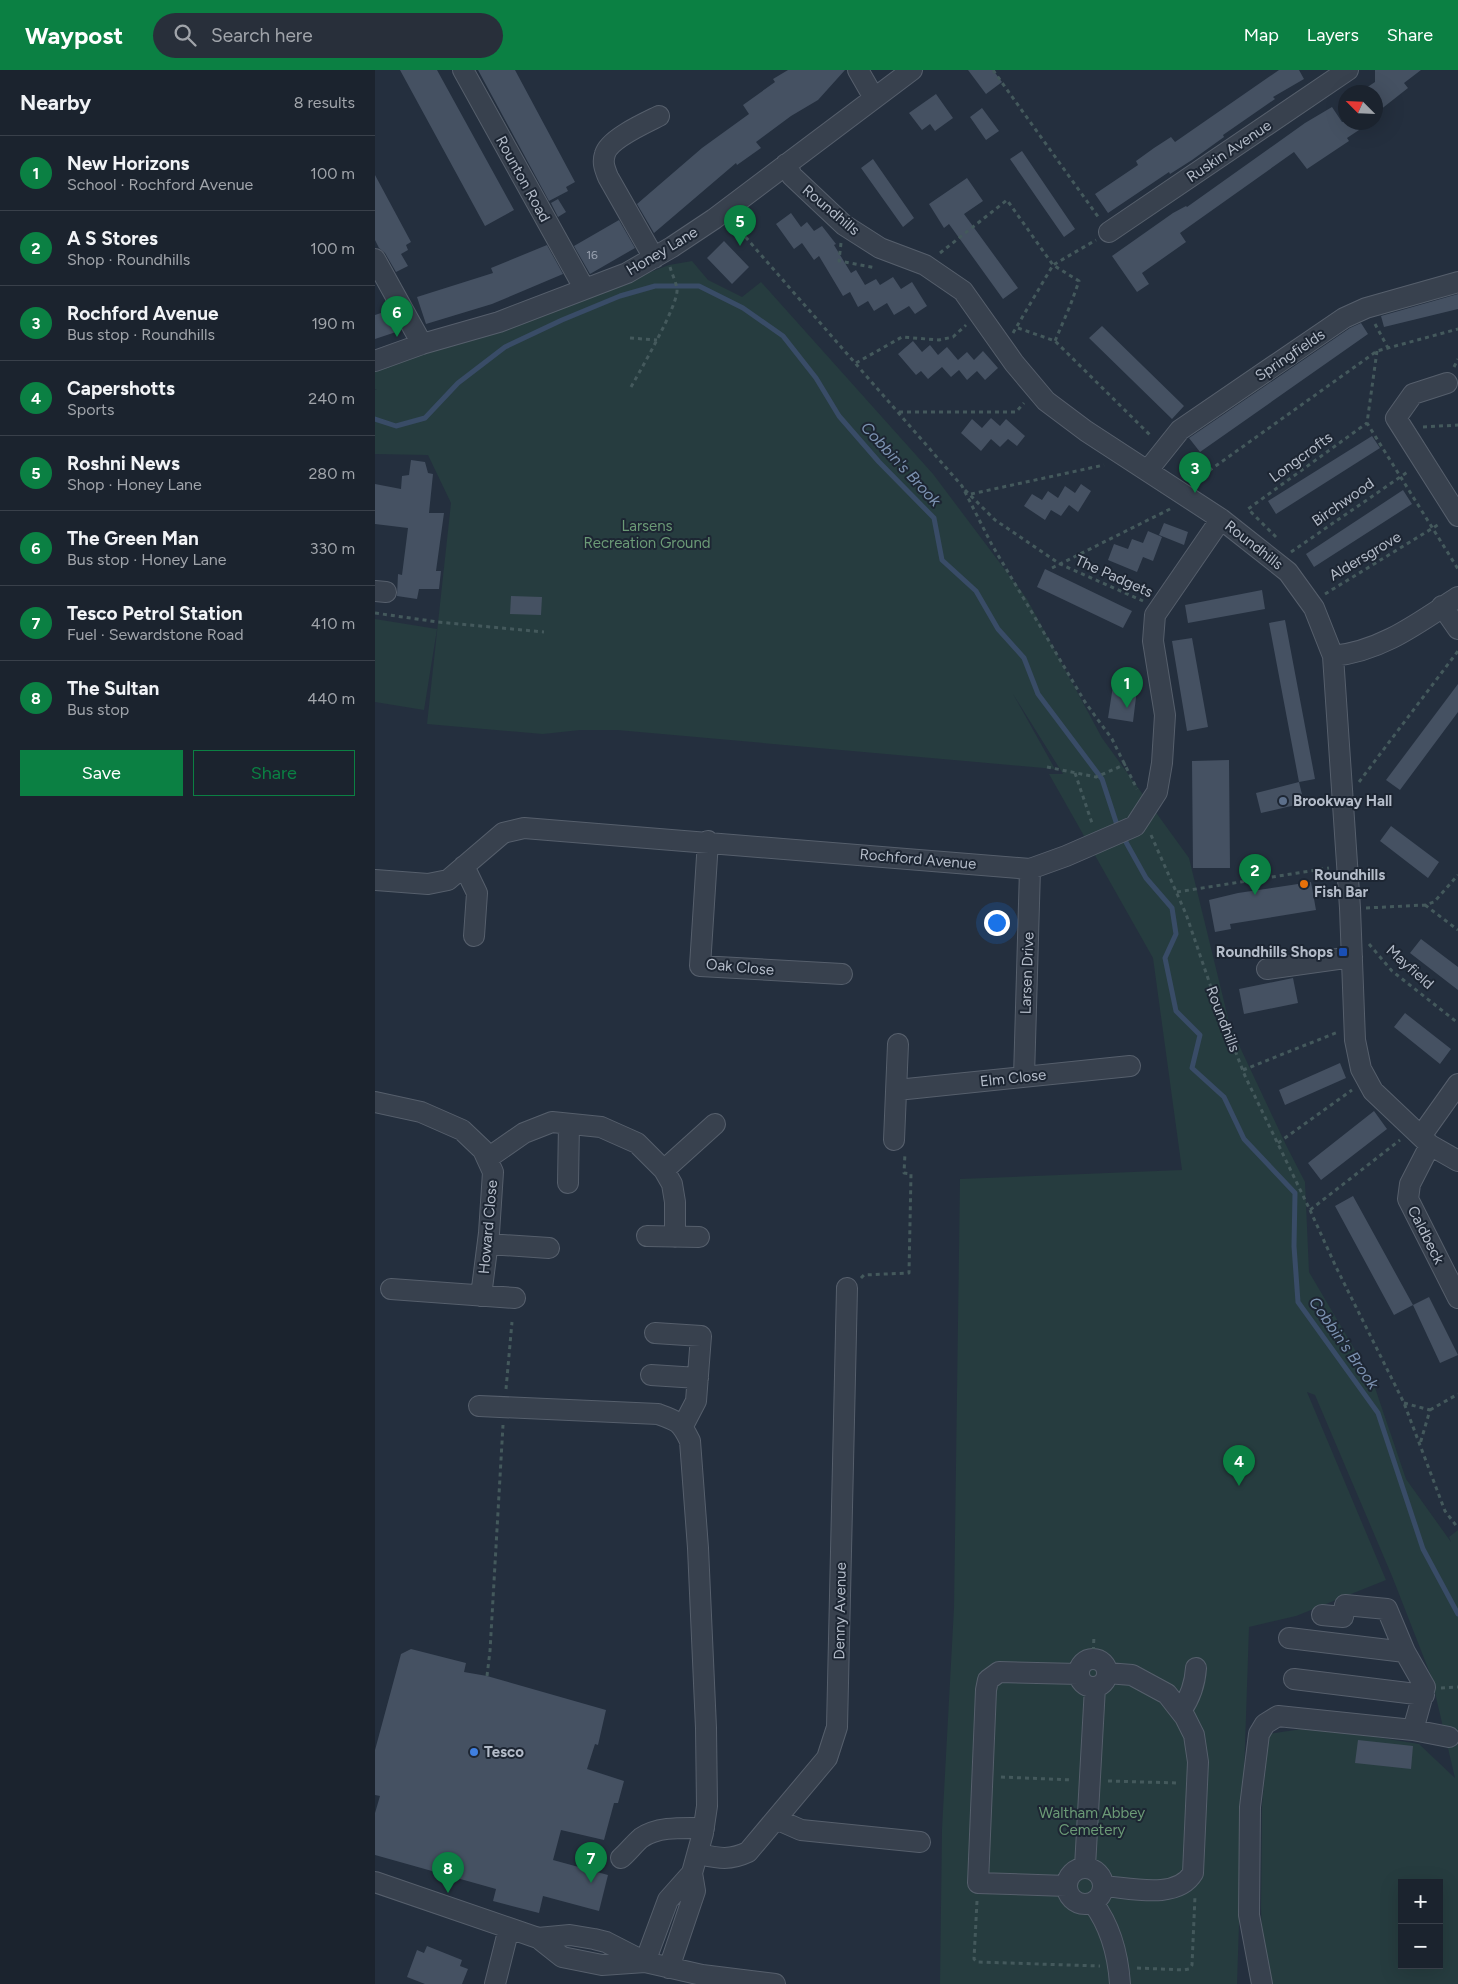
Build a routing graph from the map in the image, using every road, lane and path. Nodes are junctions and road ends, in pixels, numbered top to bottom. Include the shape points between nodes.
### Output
1 (463, 70) edge
2 (858, 70) edge
3 (912, 70) edge
4 (993, 70) edge
5 (1348, 70) edge
6 (874, 98) junction
7 (659, 116) dead end
8 (786, 164) junction
9 (723, 212) junction
10 (1109, 232) junction
11 (654, 258) junction
12 (375, 259) edge
13 (925, 264) junction
14 (1053, 265) junction
15 (673, 279) dead end
16 (1458, 282) edge
17 (584, 288) junction
18 (979, 314) junction
19 (1377, 327) dead end
20 (1018, 328) junction
21 (1458, 329) edge
22 (630, 338) dead end
23 (657, 340) junction
24 (1055, 341) junction
25 (422, 344) junction
26 (1001, 346) junction
27 (1388, 348) junction
28 (1377, 351) junction
29 (375, 361) edge
30 (856, 363) dead end
31 (1447, 383) dead end
32 (631, 387) dead end
33 (1037, 390) junction
34 (899, 412) junction
35 (1367, 423) junction
36 (1458, 425) edge
37 (1402, 428) junction
38 (1165, 450) junction
39 (1131, 459) junction
40 (1424, 461) junction
41 (1148, 470) junction
42 (1400, 477) junction
43 (962, 486) junction
44 (970, 494) junction
45 (1186, 495) junction
46 (1248, 509) dead end
47 (1452, 518) edge
48 (1221, 519) junction
49 (1432, 529) junction
50 (1275, 562) junction
51 (1060, 564) junction
52 (1052, 568) dead end
53 (1458, 569) edge
54 (1450, 602) edge
55 (1310, 603) junction
56 (1159, 608) junction
57 (375, 613) edge
58 (1458, 629) edge
59 (544, 632) dead end
60 (1458, 651) edge
61 (1333, 656) junction
62 (1125, 764) junction
63 (1047, 766) dead end
64 (1075, 772) junction
65 (1343, 789) junction
66 (1142, 817) junction
67 (1101, 841) junction
68 (708, 842) junction
69 (464, 866) junction
70 (1348, 866) junction
71 (1030, 869) junction
72 (1458, 875) edge
73 (375, 880) edge
74 (1177, 892) junction
75 (1425, 905) junction
76 (1351, 916) junction
77 (1458, 930) edge
78 (474, 936) dead end
79 (1352, 957) junction
80 (1267, 969) dead end
81 (842, 974) dead end
82 (1458, 1023) edge
83 (1355, 1025) junction
84 (898, 1044) dead end
85 (1130, 1066) dead end
86 (1243, 1070) junction
87 (1024, 1077) junction
88 (1367, 1079) junction
89 (1458, 1084) edge
90 (897, 1090) junction
91 (375, 1102) edge
92 (569, 1124) junction
93 (715, 1124) dead end
94 (1422, 1137) junction
95 (895, 1140) joint
96 (1278, 1143) junction
97 (488, 1158) junction
98 (1458, 1161) edge
99 (664, 1170) junction
100 (568, 1183) dead end
101 (1310, 1210) junction
102 (647, 1236) dead end
103 (675, 1237) junction
104 (699, 1237) dead end
105 (488, 1244) junction
106 (549, 1248) dead end
107 (847, 1288) joint
108 (391, 1289) dead end
109 (481, 1296) junction
110 (515, 1298) dead end
111 (1458, 1298) edge
112 (512, 1322) dead end
113 (655, 1334) dead end
114 (651, 1374) dead end
115 (698, 1378) junction
116 (1458, 1394) edge
117 (1404, 1403) junction
118 (479, 1406) dead end
119 (505, 1407) junction
120 (1430, 1410) junction
121 (683, 1426) junction
122 (1420, 1445) junction
123 (1458, 1528) edge
124 (1322, 1615) dead end
125 (1094, 1636) dead end
126 (1289, 1638) dead end
127 (1405, 1652) junction
128 (1196, 1668) dead end
129 (1098, 1673) junction
130 (487, 1676) dead end
131 (1294, 1679) dead end
132 (1424, 1695) junction
133 (1181, 1711) junction
134 (1413, 1730) junction
135 (1449, 1737) dead end
136 (776, 1819) junction
137 (704, 1828) junction
138 (920, 1842) dead end
139 (698, 1854) junction
140 (621, 1858) dead end
141 (1085, 1867) junction
142 (692, 1873) junction
143 (1190, 1878) junction
144 (375, 1882) edge
145 (978, 1882) junction
146 (1067, 1886) junction
147 (1104, 1886) junction
148 (1093, 1903) junction
149 (509, 1928) junction
150 (645, 1962) junction
151 (669, 1968) junction
152 (1120, 1975) edge
153 (726, 1981) edge
154 (495, 1984) edge
155 (775, 1984) edge
156 (1262, 1984) edge

1 - 17 street, Rounton Road
2 - 6 street
3 - 6 street, Honey Lane
4 - 10 path
5 - 10 street, Ruskin Avenue
6 - 8 street, Honey Lane
7 - 11 street via 617,140 605,152 603,164 607,178
8 - 9 street, Honey Lane
8 - 13 street, Roundhills via 792,176 844,225 880,248
9 - 11 street, Honey Lane
9 - 34 path
10 - 14 path
11 - 17 street, Honey Lane via 627,273
12 - 25 street
13 - 14 path via 1007,200
13 - 18 street, Roundhills via 963,291
14 - 20 path
14 - 24 path via 1079,281
15 - 23 path via 676,298
16 - 38 street, Springfields via 1366,308 1344,318 1180,430
17 - 25 street, Honey Lane via 499,322
18 - 26 street, Roundhills
18 - 30 path via 953,337 939,340 902,336
19 - 27 path
20 - 24 path
20 - 26 path
21 - 27 path
22 - 23 path
23 - 32 path
24 - 38 path
25 - 29 street, Honey Lane
26 - 33 street, Roundhills
27 - 28 path
28 - 35 path
28 - 45 path
31 - 37 street via 1413,394 1396,418
33 - 34 path via 1016,412
33 - 39 street, Roundhills via 1046,402
34 - 43 path
35 - 42 path
35 - 46 path, Longcrofts
36 - 37 path
37 - 40 street
38 - 41 street, Springfields
39 - 41 street, Roundhills
39 - 44 path
40 - 42 path, Birchwood
40 - 47 street
41 - 45 street, Roundhills
42 - 49 path
42 - 50 path, Birchwood
43 - 44 path, The Padgets
43 - 62 path, Roundhills via 1002,561
44 - 51 path, The Padgets via 995,520
45 - 48 street, Roundhills
45 - 51 path
47 - 49 path, Aldersgrove
48 - 50 street, Roundhills
48 - 56 street
49 - 53 path
49 - 55 path, Aldersgrove
50 - 55 street, Roundhills via 1288,572
51 - 52 path
51 - 56 path, The Padgets
54 - 58 street
54 - 61 street via 1401,635 1354,654
55 - 61 street, Roundhills
56 - 66 street via 1155,616 1153,641 1165,715 1162,763 1157,792
57 - 59 path
60 - 65 path via 1363,778 1358,784
61 - 65 street, Roundhills
62 - 64 path via 1096,777
62 - 66 path, Roundhills
63 - 64 path
64 - 67 path
65 - 70 street, Roundhills
66 - 67 street, Rochford Avenue
66 - 74 path, Roundhills
67 - 71 street, Rochford Avenue
68 - 69 street, Rochford Avenue via 524,828 503,833
68 - 71 street, Rochford Avenue
68 - 81 street, Oak Close via 700,966
69 - 73 street, Rochford Avenue via 448,880 427,884
69 - 78 street via 477,893
70 - 74 path
70 - 76 street, Roundhills
71 - 87 street, Larsen Drive
72 - 75 path via 1434,902
74 - 86 path, Roundhills
75 - 76 path
75 - 77 path
76 - 79 street, Roundhills
76 - 82 path, Mayfield via 1392,971
79 - 80 street
79 - 83 street, Roundhills
83 - 86 path
83 - 88 street, Roundhills via 1361,1069
84 - 90 street
85 - 87 street, Elm Close
86 - 96 path, Roundhills
87 - 90 street, Elm Close
88 - 94 street, Roundhills via 1373,1091
88 - 96 path
89 - 94 street, Caldbeck
90 - 95 street
91 - 97 street, Howard Close via 421,1112 462,1130
92 - 97 street, Howard Close via 552,1122 524,1133
92 - 99 street, Howard Close via 601,1127 637,1143
92 - 100 street
93 - 99 street
94 - 98 street, Roundhills
94 - 101 path
94 - 111 street, Caldbeck via 1408,1199
95 - 107 path via 906,1142 904,1173 911,1174 909,1273 864,1276
96 - 101 path, Roundhills
97 - 105 street, Howard Close via 493,1172
99 - 103 street, Howard Close via 672,1184 675,1202
101 - 117 path, Roundhills
102 - 103 street
103 - 104 street
105 - 106 street
105 - 109 street, Howard Close
107 - 136 street, Denny Avenue via 837,1727 827,1758
108 - 109 street, Howard Close
109 - 110 street, Howard Close
112 - 119 path
113 - 115 street via 701,1336
114 - 115 street
115 - 121 street via 696,1401
116 - 120 path
117 - 120 path
117 - 122 path, Roundhills
118 - 119 street
119 - 121 street via 658,1414
119 - 130 path
120 - 122 path
121 - 137 street via 690,1441 698,1548 706,1737 707,1806
122 - 123 path, Roundhills via 1445,1511
124 - 127 street via 1343,1617 1345,1605 1387,1609
125 - 129 path
126 - 127 street
127 - 132 street via 1425,1687
128 - 133 street via 1196,1679
129 - 133 street via 1132,1675 1143,1680 1167,1694
129 - 141 street
129 - 145 street via 1086,1685 1079,1674 1006,1670 993,1674 988,1680
131 - 132 street
132 - 134 street
133 - 143 street via 1194,1735 1198,1762 1193,1873
134 - 135 street
134 - 156 street via 1278,1716 1265,1724 1259,1734 1250,1807 1249,1914
136 - 138 street via 801,1830
136 - 139 street, Denny Avenue via 748,1852 736,1858
137 - 139 street
137 - 140 street via 653,1832 641,1838
139 - 142 street
141 - 146 street via 1074,1871
141 - 147 street via 1101,1875
142 - 150 street via 668,1900
142 - 151 street via 695,1891
143 - 147 street via 1183,1885 1165,1890
143 - 152 path via 1195,1884 1192,1964 1189,1969
144 - 149 street
145 - 146 street
145 - 152 path via 974,1959 977,1962
146 - 148 street via 1077,1903
147 - 148 street via 1100,1897
148 - 152 street via 1108,1925
149 - 150 street via 538,1938 570,1935 606,1942
149 - 154 street
150 - 151 street
151 - 153 street
153 - 155 street

